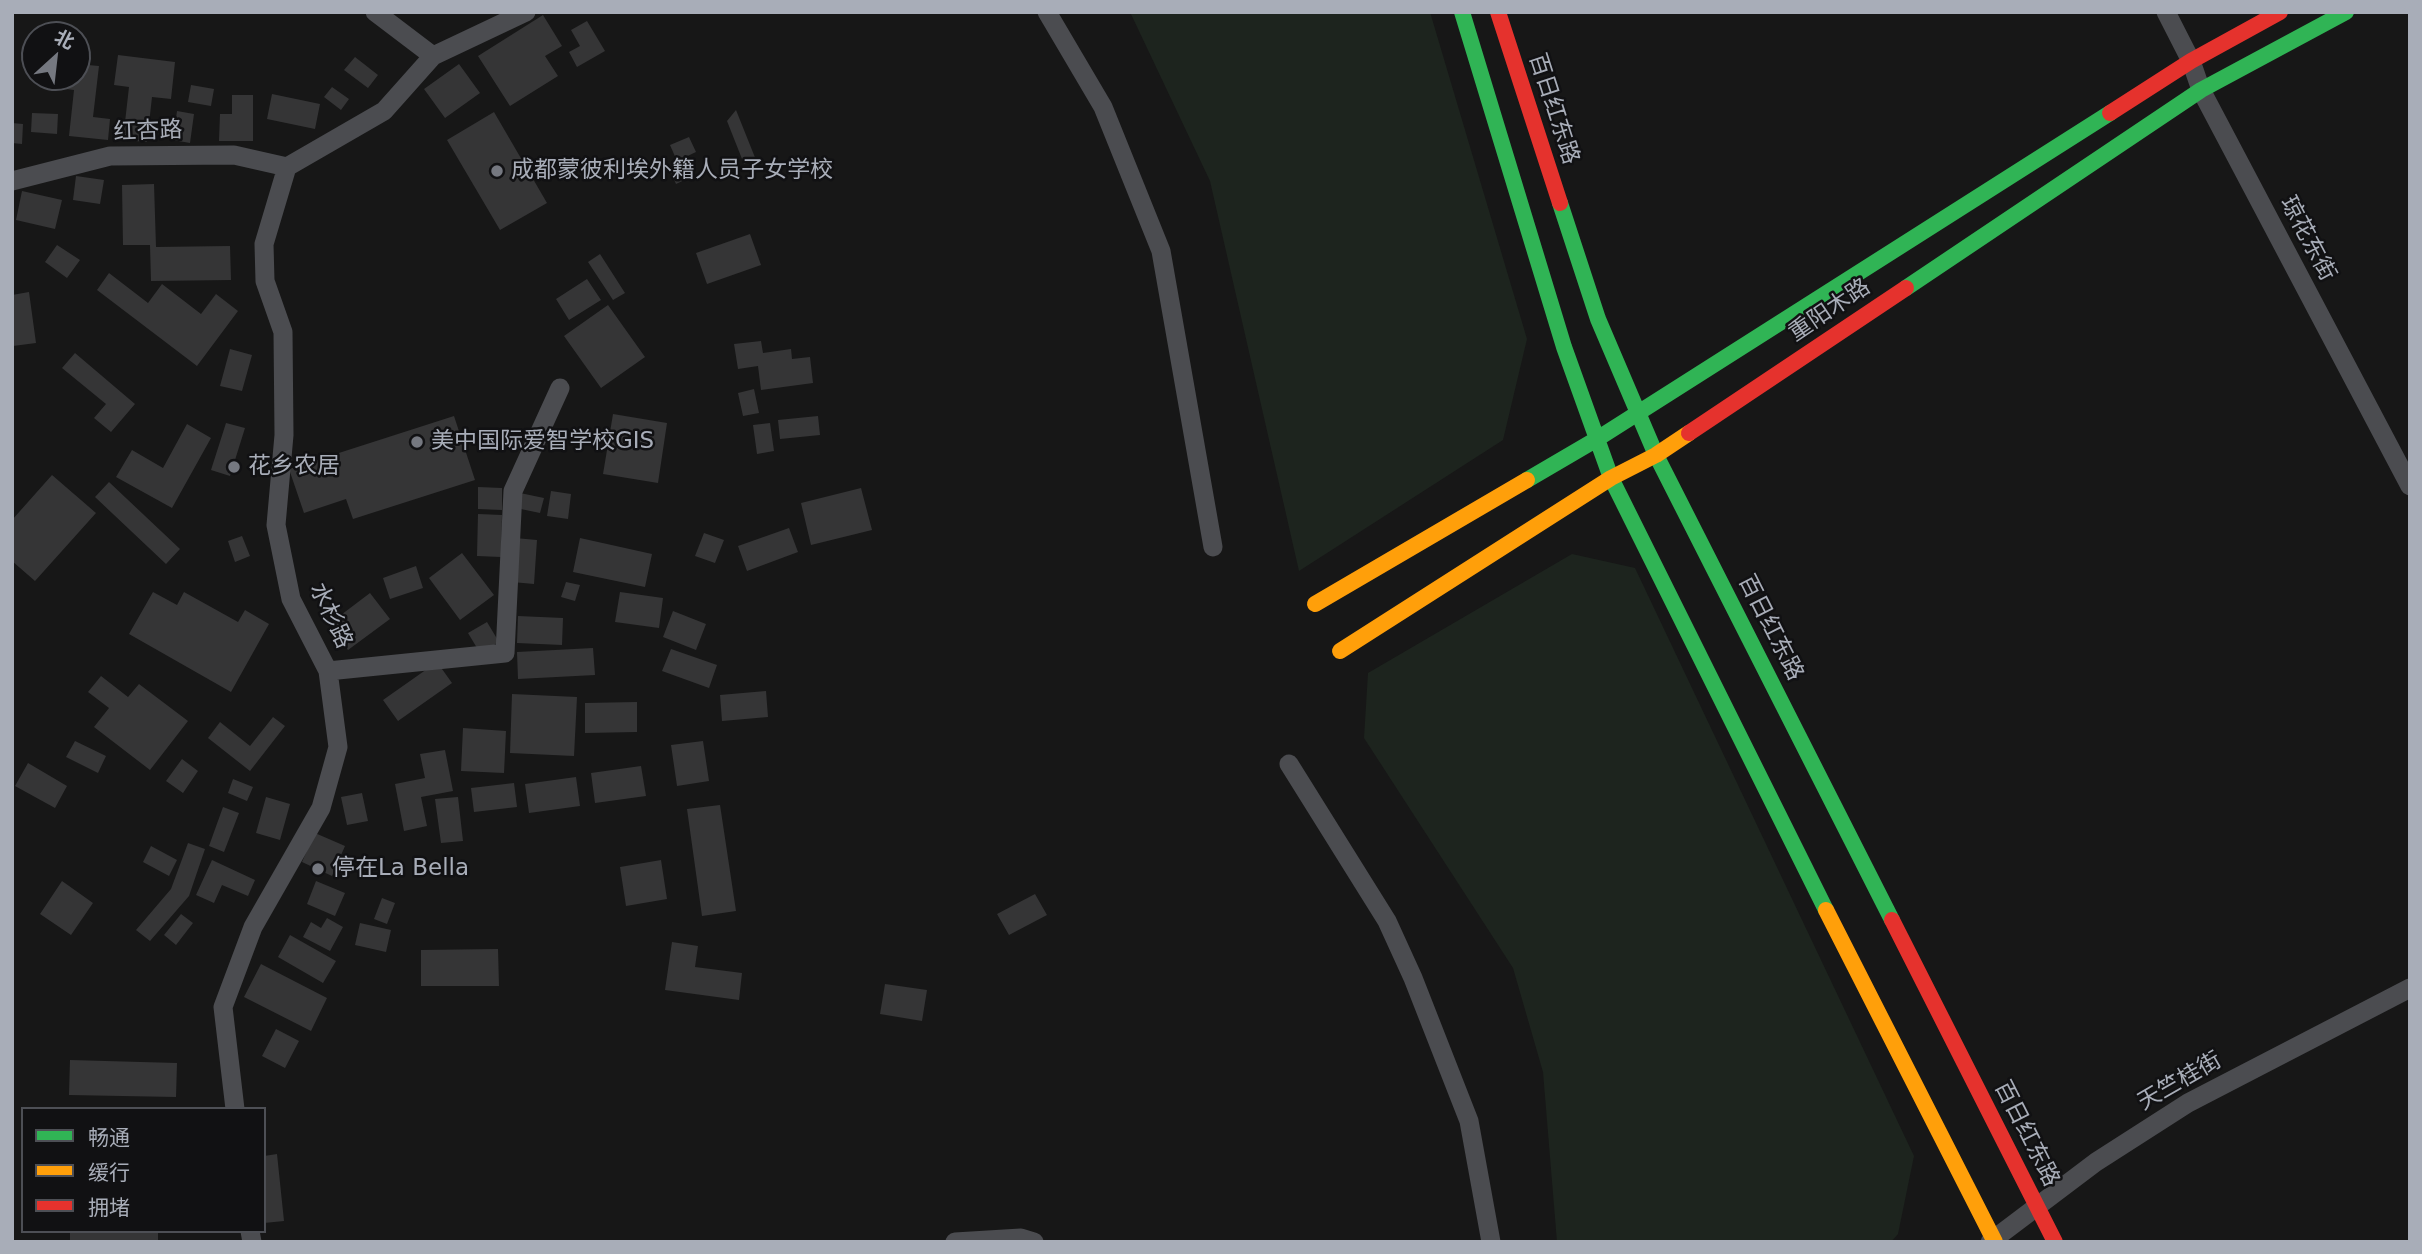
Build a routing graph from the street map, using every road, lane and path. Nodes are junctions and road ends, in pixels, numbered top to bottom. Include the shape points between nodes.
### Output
1 (375, 12) edge
2 (526, 12) edge
3 (1047, 12) edge
4 (1462, 12) edge
5 (1498, 12) edge
6 (2166, 12) edge
7 (2280, 12) edge
8 (2346, 12) edge
9 (433, 56) junction
10 (2191, 61) junction
11 (2201, 90) junction
12 (286, 167) junction
13 (12, 181) edge
14 (560, 388) dead end
15 (1639, 413) junction
16 (1597, 439) junction
17 (1657, 455) junction
18 (1611, 478) junction
19 (2410, 486) edge
20 (1213, 547) dead end
21 (1315, 604) dead end
22 (1340, 651) dead end
23 (328, 671) junction
24 (1289, 764) dead end
25 (2410, 988) edge
26 (235, 1107) edge
27 (2037, 1206) junction
28 (1028, 1240) edge
29 (1993, 1241) edge
30 (954, 1242) edge
31 (1491, 1242) edge
32 (2055, 1242) edge

1 - 9 street
2 - 9 street
3 - 20 street via 1103,107 1161,251
4 - 16 street via 1564,347
5 - 15 street, 百日红东路 via 1598,320
6 - 10 street, 琼花东街
7 - 10 street, 重阳木路
8 - 11 street, 重阳木路
9 - 12 street via 384,111
10 - 11 street, 琼花东街
10 - 15 street, 重阳木路
11 - 17 street, 重阳木路
11 - 19 street, 琼花东街
12 - 13 street, 红杏路 via 234,155 110,156
12 - 23 street, 水杉路 via 264,244 265,281 283,332 284,435 276,525 291,599
14 - 23 street via 513,491 505,653
15 - 16 street, 重阳木路
15 - 17 street, 百日红东路
16 - 18 street
16 - 21 street, 重阳木路
17 - 18 street, 重阳木路
17 - 27 street, 百日红东路
18 - 22 street, 重阳木路
18 - 29 street
23 - 26 street, 水杉路 via 338,747 321,808 253,927 223,1007
24 - 31 street via 1387,921 1422,1001 1469,1121
25 - 27 street, 天竺桂街 via 2188,1103
27 - 29 street, 天竺桂街
27 - 32 street, 百日红东路
28 - 30 street

